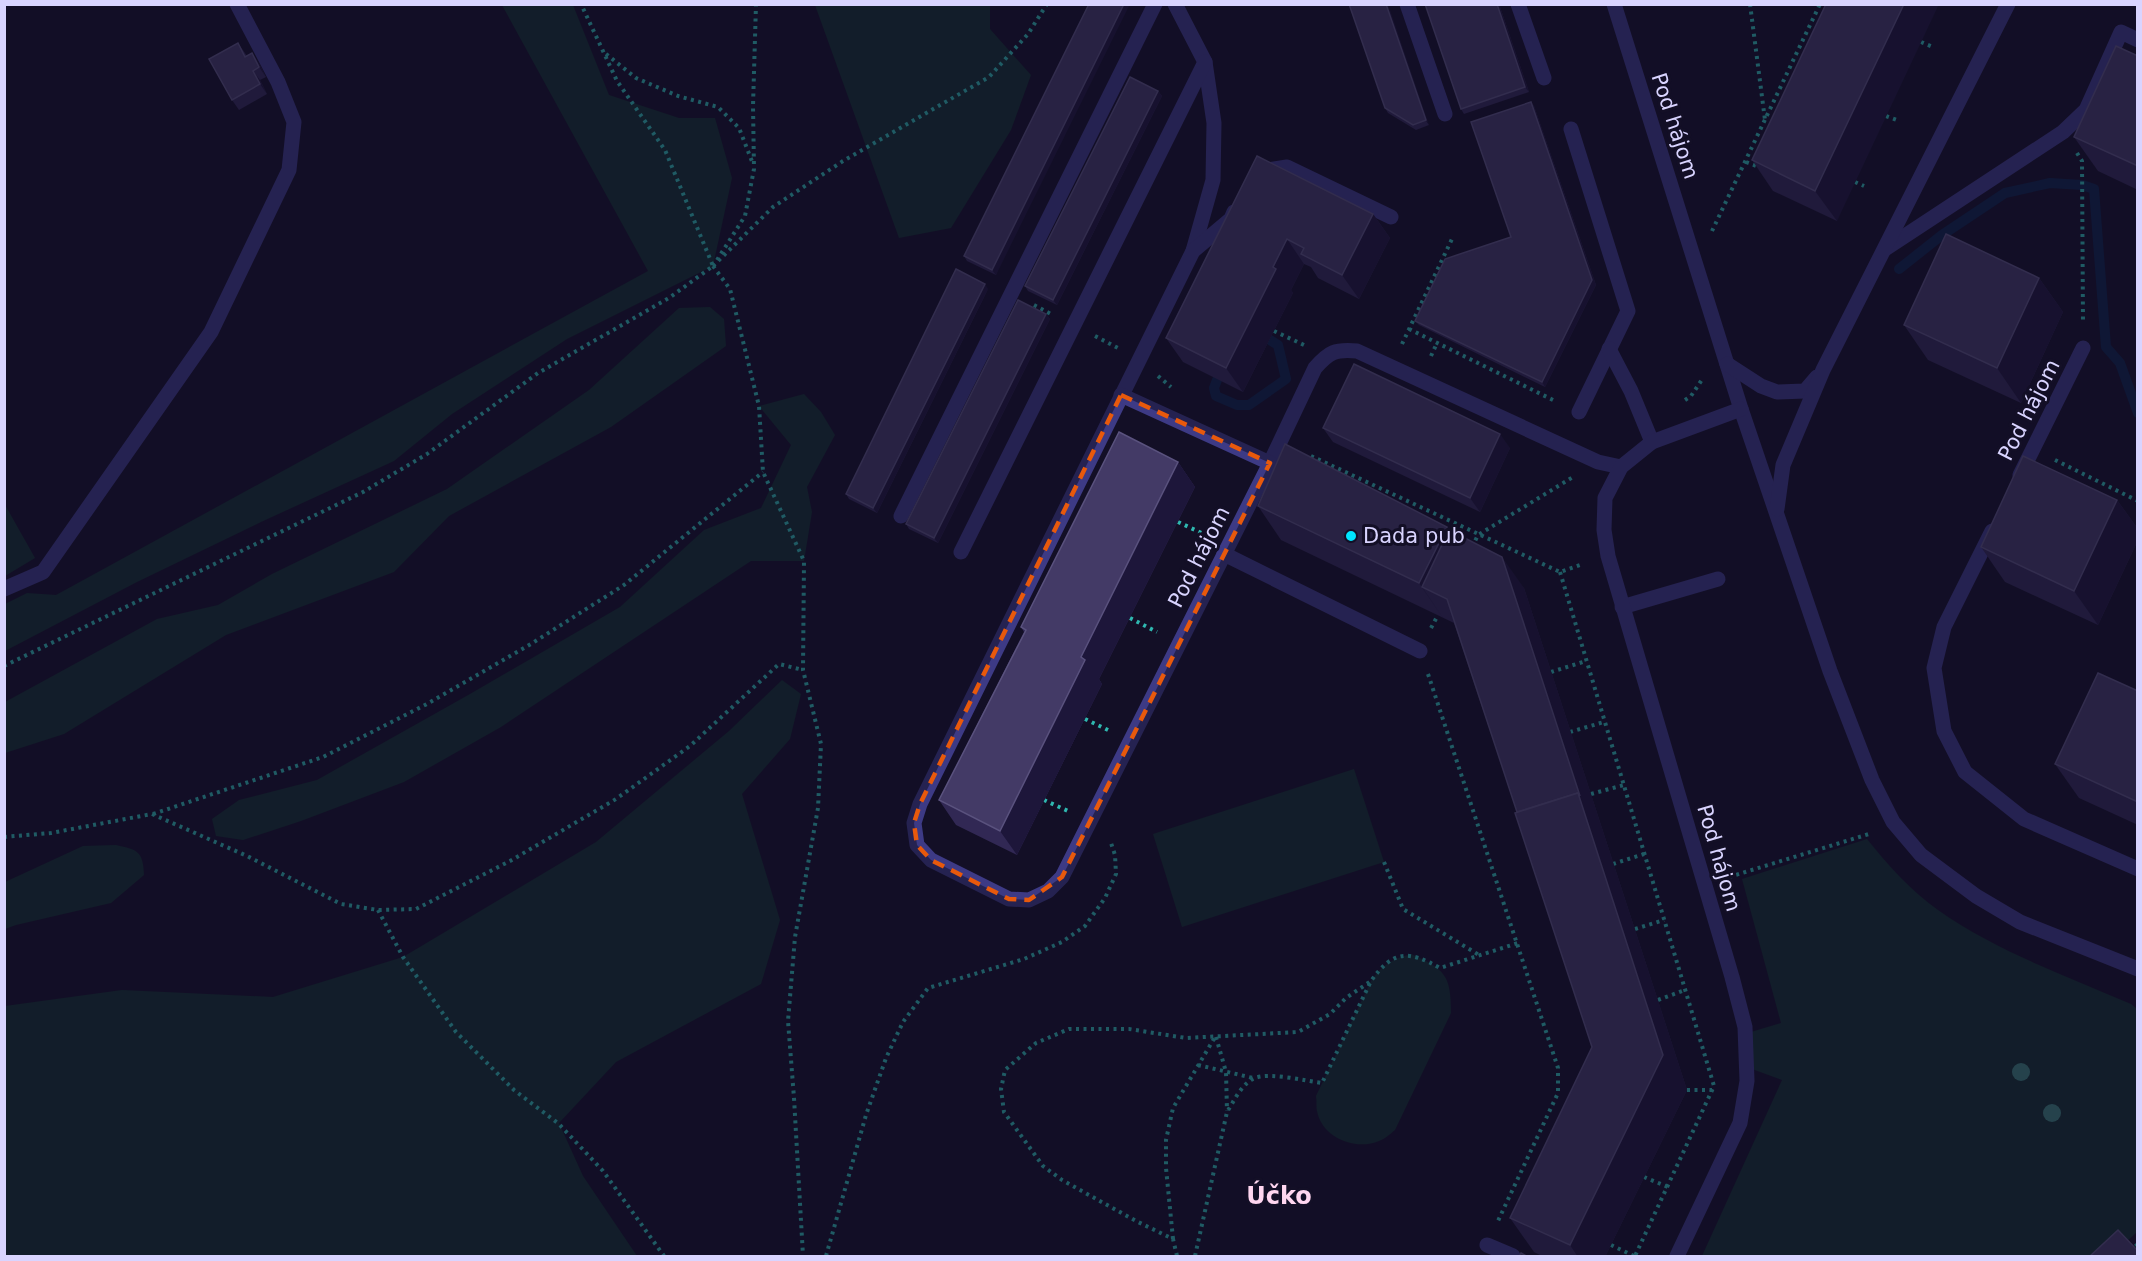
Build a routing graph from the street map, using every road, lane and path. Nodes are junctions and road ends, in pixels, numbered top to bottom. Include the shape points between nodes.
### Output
1 (237, 4) edge
2 (581, 4) edge
3 (756, 4) edge
4 (1047, 4) edge
5 (1155, 4) edge
6 (1175, 4) edge
7 (1407, 4) edge
8 (1518, 4) edge
9 (1614, 4) edge
10 (1750, 4) edge
11 (1820, 4) edge
12 (2008, 4) edge
13 (1810, 25) junction
14 (1819, 29) edge
15 (2138, 40) edge
16 (1921, 42) dead end
17 (1933, 47) dead end
18 (603, 52) junction
19 (1205, 62) junction
20 (1544, 78) dead end
21 (1777, 96) junction
22 (1785, 100) edge
23 (1445, 114) dead end
24 (1886, 116) dead end
25 (1765, 120) junction
26 (1897, 120) dead end
27 (1570, 129) dead end
28 (2063, 132) junction
29 (1746, 162) junction
30 (754, 169) junction
31 (1767, 171) edge
32 (1251, 181) edge
33 (1855, 182) dead end
34 (1864, 186) dead end
35 (1241, 200) edge
36 (1391, 217) dead end
37 (1711, 234) dead end
38 (1452, 238) dead end
39 (1885, 249) junction
40 (1193, 251) junction
41 (713, 266) junction
42 (1409, 329) junction
43 (2083, 348) joint
44 (1609, 349) junction
45 (1727, 364) junction
46 (1391, 366) junction
47 (1823, 370) junction
48 (1121, 394) junction
49 (1553, 399) dead end
50 (1741, 409) junction
51 (1579, 412) dead end
52 (1652, 442) junction
53 (2033, 449) junction
54 (1311, 456) edge
55 (1598, 462) junction
56 (1270, 463) junction
57 (1621, 467) junction
58 (763, 472) junction
59 (2012, 491) edge
60 (2138, 501) edge
61 (1776, 512) junction
62 (902, 516) dead end
63 (1996, 522) edge
64 (1478, 535) junction
65 (1470, 550) edge
66 (961, 552) dead end
67 (1224, 554) junction
68 (1608, 556) junction
69 (1560, 572) junction
70 (1718, 579) dead end
71 (4, 589) edge
72 (1622, 607) junction
73 (1420, 651) joint
74 (1586, 661) junction
75 (4, 666) edge
76 (803, 670) junction
77 (1551, 672) dead end
78 (1605, 722) junction
79 (1570, 732) dead end
80 (1624, 785) junction
81 (1591, 794) dead end
82 (152, 814) junction
83 (1089, 821) junction
84 (1869, 834) dead end
85 (4, 837) edge
86 (1644, 854) junction
87 (1384, 862) dead end
88 (1613, 864) dead end
89 (2138, 869) edge
90 (1705, 885) junction
91 (378, 910) junction
92 (1664, 920) junction
93 (1635, 929) dead end
94 (1518, 943) junction
95 (1480, 956) junction
96 (2138, 969) edge
97 (1371, 981) junction
98 (1685, 990) junction
99 (1658, 1000) dead end
100 (1216, 1037) junction
101 (1198, 1065) junction
102 (1226, 1072) junction
103 (1254, 1078) junction
104 (1687, 1090) dead end
105 (1712, 1090) junction
106 (1227, 1112) junction
107 (1644, 1177) dead end
108 (1668, 1187) junction
109 (1173, 1239) junction
110 (2138, 1244) edge
111 (1487, 1245) joint
112 (1611, 1245) dead end
113 (664, 1257) edge
114 (803, 1257) edge
115 (826, 1257) edge
116 (1177, 1257) edge
117 (1195, 1257) edge
118 (1513, 1257) edge
119 (1635, 1257) edge
120 (1677, 1257) edge
121 (2124, 1257) edge

1 - 71 street via 294,122 289,170 211,332 43,572
2 - 18 path
3 - 30 path
4 - 41 path via 1028,34 989,77 843,161 773,207
5 - 62 street
6 - 19 street
7 - 23 street
8 - 20 street
9 - 45 street, Pod hájom
10 - 25 path
11 - 13 path
12 - 39 street, Pod hájom
13 - 14 path
13 - 21 path
15 - 28 street, Pod hájom via 2121,32 2086,110
16 - 17 path
18 - 30 path via 636,78 718,107 738,128
18 - 41 path via 617,81 665,150
19 - 40 street via 1214,123 1213,180
19 - 66 street
21 - 22 path
21 - 25 path
24 - 26 path
25 - 29 path
27 - 44 street via 1628,311
28 - 39 street, Pod hájom
28 - 43 path via 2082,161
29 - 31 path
29 - 37 path
30 - 41 path via 745,216
32 - 36 street via 1256,171 1287,167
33 - 34 path
35 - 40 street via 1231,219
38 - 42 path
39 - 47 street, Pod hájom
40 - 48 street, Pod hájom
41 - 58 path via 730,289 759,406
41 - 75 path via 669,298 538,373 428,454 363,492
42 - 46 path
42 - 49 path
43 - 53 street, Pod hájom
44 - 51 street
44 - 52 street
45 - 47 street, Pod hájom via 1777,392 1805,391
45 - 50 street, Pod hájom
46 - 55 street, Pod hájom
46 - 56 street, Pod hájom via 1357,351 1341,349 1326,355 1315,368
47 - 61 street, Pod hájom via 1783,465
48 - 56 street
48 - 83 street, Pod hájom via 920,804 914,824 917,845 932,860 1009,899 1029,900 1048,891 1062,877
50 - 52 street, Pod hájom
50 - 61 street, Pod hájom
52 - 57 street, Pod hájom
53 - 59 street, Pod hájom
53 - 60 path
54 - 64 path
55 - 57 street, Pod hájom
55 - 64 path
56 - 67 street, Pod hájom
57 - 68 street, Pod hájom via 1605,498
58 - 76 path via 804,561
58 - 82 path via 624,585 425,705 323,757
61 - 96 street, Pod hájom via 1834,682 1872,780 1893,822 1921,855 1976,896 2020,922
63 - 89 street via 1944,627 1934,668 1944,731 1965,772 2024,819
64 - 65 path
64 - 69 path
67 - 73 street
67 - 83 street, Pod hájom
68 - 69 path
68 - 72 street, Pod hájom
69 - 74 path
70 - 72 street
72 - 90 street, Pod hájom
73 - 94 path
74 - 77 path
74 - 78 path
76 - 91 path via 779,664 681,753 616,799 510,861 416,909
76 - 114 path via 820,744 818,808 795,937 788,1021
78 - 79 path
78 - 80 path
80 - 81 path
80 - 86 path
82 - 85 path via 51,833
82 - 91 path via 341,904
83 - 115 path via 1109,836 1116,874 1105,898 1084,926 1062,942 1024,959 928,988 903,1022 866,1115
84 - 90 path
86 - 88 path
86 - 92 path
87 - 95 path via 1403,909
90 - 120 street, Pod hájom via 1745,1027 1747,1081 1740,1123
91 - 113 path via 403,957 456,1032 514,1090 559,1124 589,1155
92 - 93 path
92 - 98 path
94 - 95 path
94 - 111 path via 1558,1068 1558,1093
95 - 97 path via 1440,968 1411,954 1381,967
97 - 100 path via 1330,1014 1298,1032
97 - 103 path via 1322,1083
98 - 99 path
98 - 105 path
100 - 101 path
100 - 102 path
100 - 109 path via 1186,1038 1129,1029 1069,1029 1036,1043 1005,1070 1001,1089 1004,1112 1043,1166
101 - 102 path
101 - 109 path via 1173,1108 1166,1140
102 - 103 path
102 - 106 path
103 - 106 path via 1239,1092
104 - 105 path
105 - 108 path
106 - 117 path
107 - 108 path
108 - 119 path
109 - 116 path
110 - 121 path
111 - 118 street
112 - 119 path

